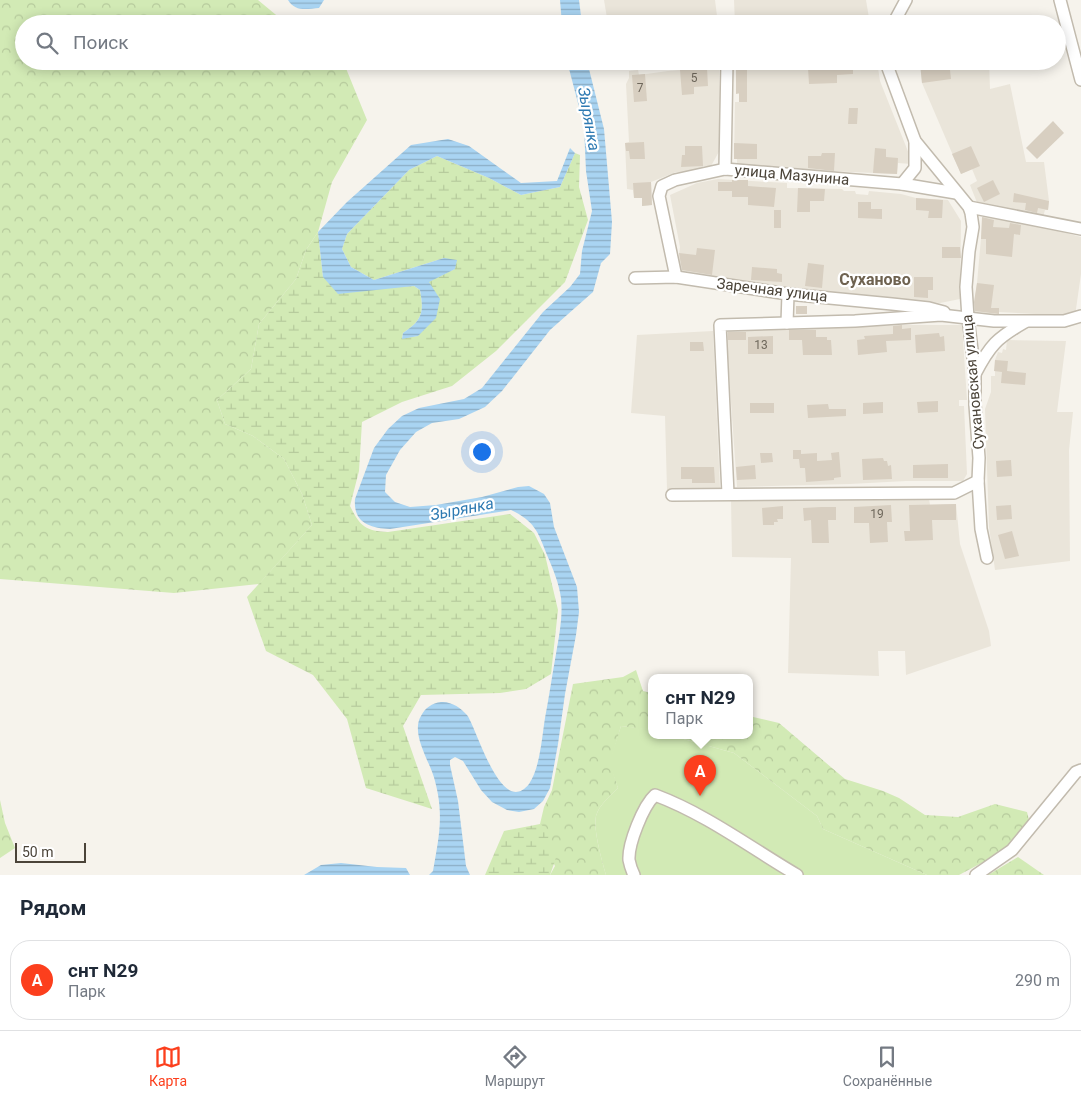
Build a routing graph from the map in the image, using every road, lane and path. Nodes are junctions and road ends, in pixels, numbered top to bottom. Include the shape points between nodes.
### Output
1 (906, 0) edge
2 (1060, 0) edge
3 (898, 15) edge
4 (1064, 15) edge
5 (1066, 23) edge
6 (727, 70) edge
7 (889, 70) edge
8 (1081, 80) edge
9 (915, 141) junction
10 (725, 169) junction
11 (902, 184) junction
12 (956, 193) junction
13 (969, 207) junction
14 (1081, 229) edge
15 (676, 277) junction
16 (635, 278) dead end
17 (788, 294) junction
18 (1081, 316) edge
19 (968, 318) junction
20 (1027, 321) junction
21 (786, 323) junction
22 (975, 374) junction
23 (978, 481) junction
24 (728, 494) junction
25 (672, 495) dead end
26 (987, 558) dead end
27 (1081, 770) edge
28 (634, 875) edge
29 (797, 875) edge
30 (976, 875) edge

1 - 3 street
2 - 4 street
5 - 8 street
6 - 10 street
7 - 9 street
9 - 11 street via 915,168
9 - 12 street
10 - 11 street, улица Мазунина
10 - 15 street, улица Мазунина via 662,186 660,196
11 - 12 street, улица Мазунина
12 - 13 street
13 - 14 street
13 - 19 street, Сухановская улица via 973,227 966,287
15 - 16 street, Заречная улица
15 - 17 street, Заречная улица
17 - 19 street, Заречная улица via 929,308
17 - 21 street
18 - 20 street, Заречная улица via 1064,321
19 - 20 street, Заречная улица
19 - 21 street, Заречная улица via 940,315
19 - 22 street, Сухановская улица
20 - 22 street via 1003,335 987,351
21 - 24 street, Заречная улица via 720,325
22 - 23 street, Сухановская улица
23 - 24 street via 954,493
23 - 26 street, Сухановская улица via 981,529
24 - 25 street
27 - 30 street via 1012,850
28 - 29 street via 629,860 632,838 649,800 655,796 736,837

